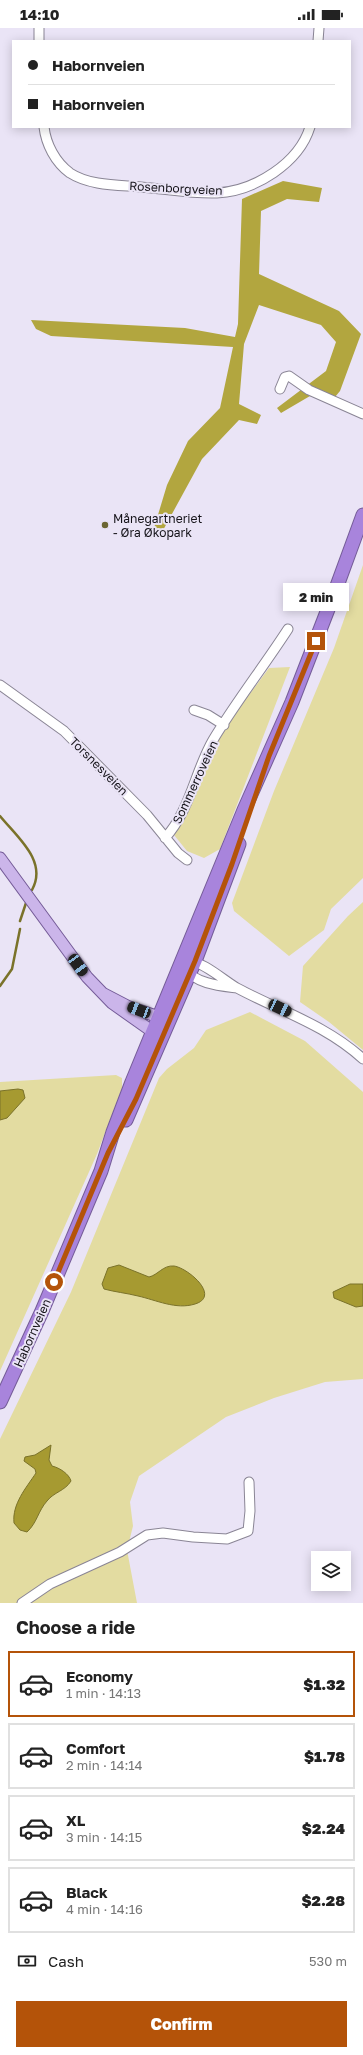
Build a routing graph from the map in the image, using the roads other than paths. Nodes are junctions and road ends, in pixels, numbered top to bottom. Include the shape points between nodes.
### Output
1 (39, 28) edge
2 (319, 28) edge
3 (39, 40) edge
4 (318, 40) edge
5 (44, 128) edge
6 (310, 128) edge
7 (280, 389) dead end
8 (363, 414) edge
9 (363, 515) edge
10 (288, 629) dead end
11 (0, 685) edge
12 (194, 710) dead end
13 (224, 725) junction
14 (165, 838) junction
15 (0, 858) edge
16 (187, 860) dead end
17 (189, 966) junction
18 (237, 988) junction
19 (104, 994) junction
20 (159, 1017) junction
21 (159, 1030) junction
22 (363, 1059) edge
23 (0, 1402) edge
24 (249, 1482) dead end
25 (22, 1603) edge

1 - 3 street
2 - 4 street
5 - 6 street, Rosenborgveien via 52,152 70,173 82,179 110,184 217,193 237,190 280,168 294,156 306,140
7 - 8 street via 285,377 289,376 309,390
9 - 17 highway, Habornveien via 322,626 244,810
10 - 13 street, Sommerroveien
11 - 14 street, Torsnesveien via 64,731 131,798
12 - 13 street
13 - 14 street, Sommerroveien via 205,757 174,828
14 - 16 street, Torsnesveien
15 - 19 main road via 87,977
17 - 18 street
17 - 18 street via 216,985
17 - 20 highway, Habornveien
17 - 21 highway, Habornveien
18 - 22 street via 312,1023 349,1046
19 - 20 main road via 129,1007
19 - 21 main road via 112,1004
20 - 21 highway, Habornveien
21 - 23 highway, Habornveien via 136,1099 108,1153
24 - 25 street via 248,1531 227,1539 163,1533 147,1535 120,1552 50,1584

